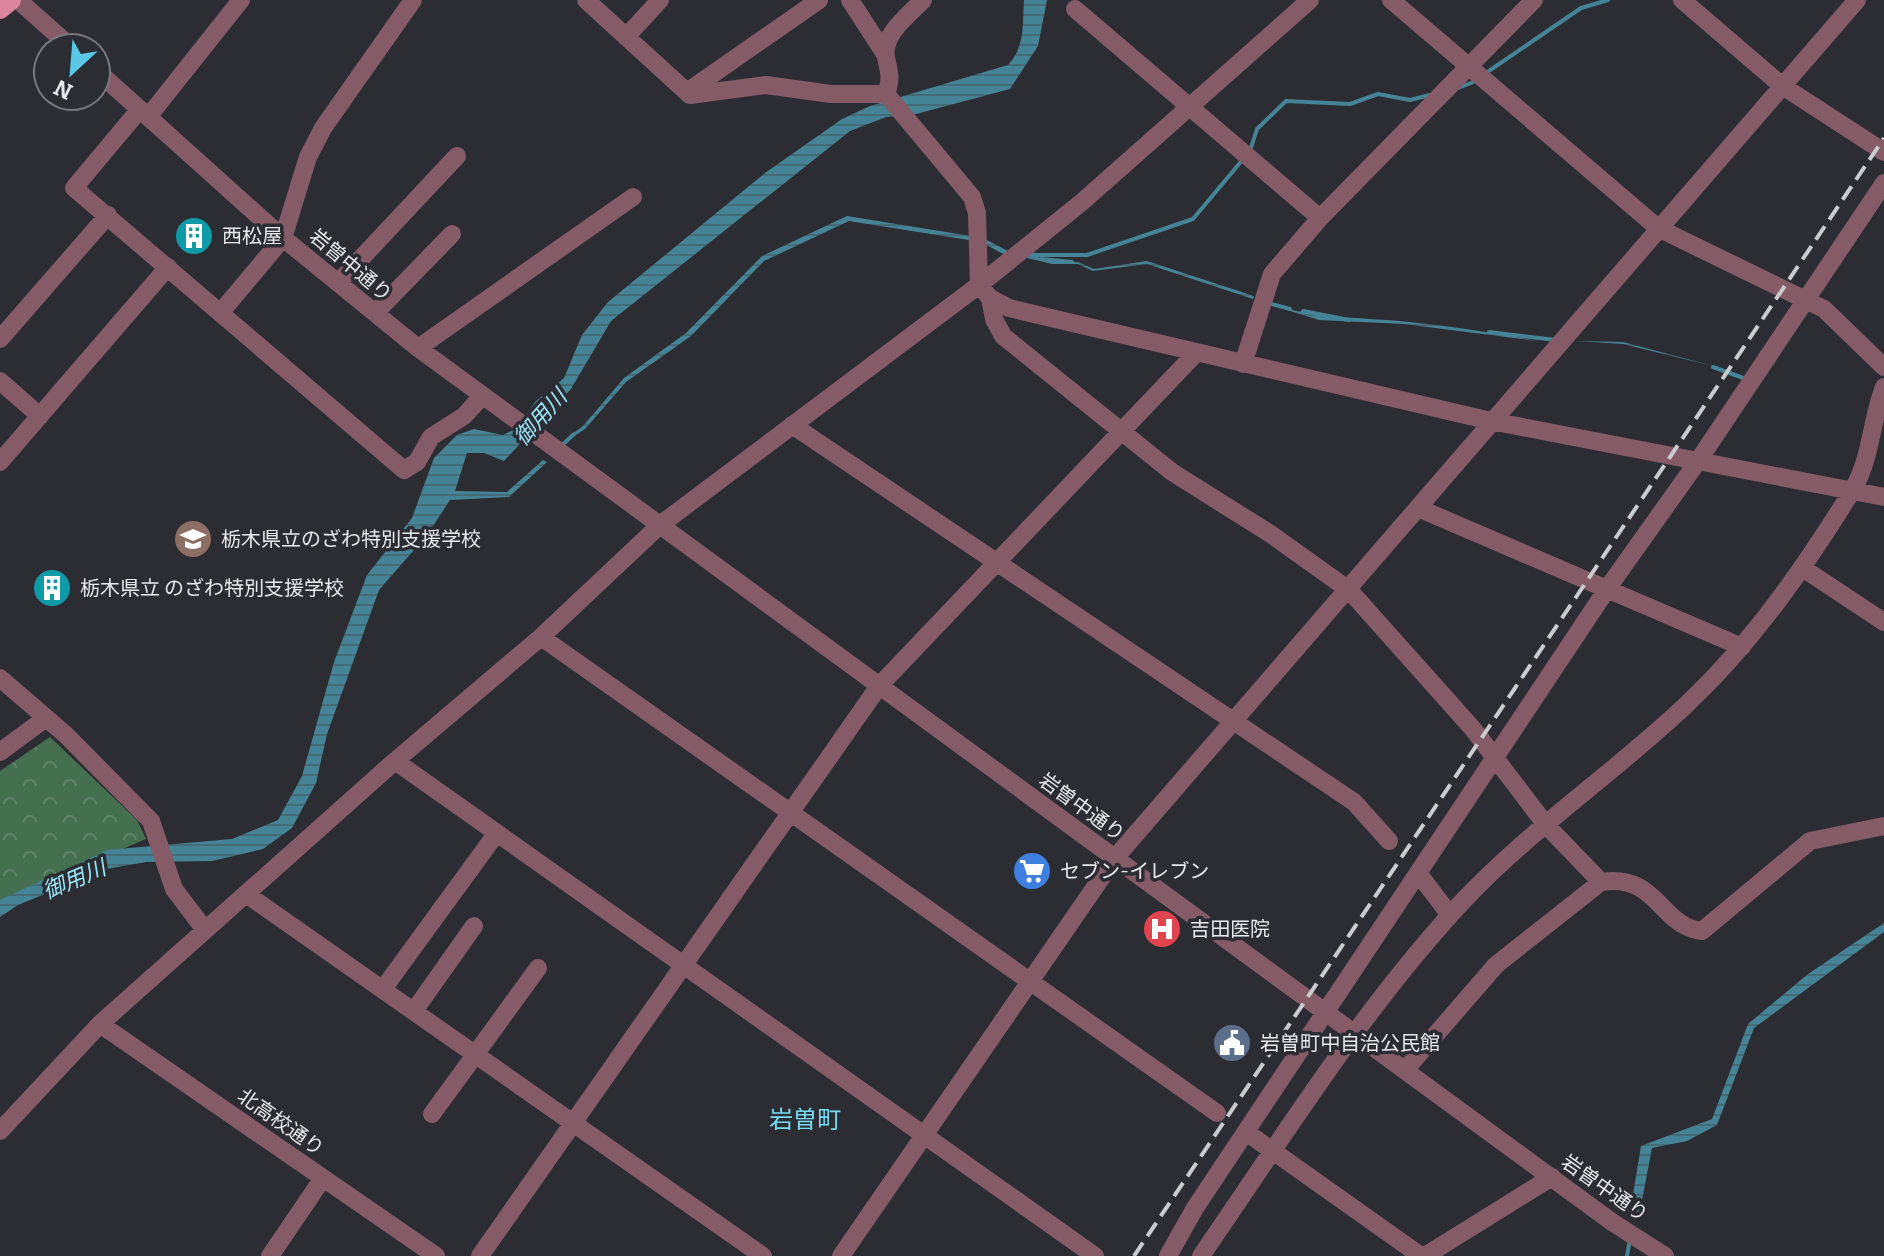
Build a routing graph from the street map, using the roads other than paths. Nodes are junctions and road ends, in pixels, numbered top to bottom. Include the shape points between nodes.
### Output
1 (11, 0) edge
2 (18, 0) edge
3 (241, 0) edge
4 (413, 0) edge
5 (586, 0) edge
6 (660, 0) edge
7 (819, 0) edge
8 (850, 0) edge
9 (923, 0) edge
10 (1310, 0) edge
11 (1391, 0) edge
12 (1534, 0) edge
13 (1682, 0) edge
14 (1857, 0) edge
15 (0, 9) edge
16 (1075, 9) dead end
17 (54, 32) edge
18 (626, 37) junction
19 (885, 54) junction
20 (1468, 65) junction
21 (112, 84) edge
22 (1781, 85) junction
23 (687, 92) junction
24 (886, 94) junction
25 (1189, 108) junction
26 (144, 113) junction
27 (1884, 152) edge
28 (457, 156) dead end
29 (1884, 183) edge
30 (633, 197) dead end
31 (108, 215) junction
32 (1320, 218) junction
33 (1658, 228) junction
34 (452, 234) dead end
35 (283, 238) junction
36 (168, 267) junction
37 (338, 283) junction
38 (984, 292) junction
39 (1806, 300) junction
40 (221, 312) junction
41 (375, 313) junction
42 (0, 339) edge
43 (418, 348) junction
44 (1196, 353) junction
45 (1243, 364) junction
46 (1884, 367) edge
47 (0, 381) edge
48 (1884, 387) edge
49 (482, 396) junction
50 (40, 416) junction
51 (1491, 421) junction
52 (792, 425) junction
53 (1121, 431) junction
54 (1698, 461) junction
55 (0, 462) edge
56 (1853, 490) junction
57 (1884, 497) edge
58 (1418, 508) junction
59 (660, 525) junction
60 (995, 563) junction
61 (1804, 569) junction
62 (1607, 589) junction
63 (1349, 590) junction
64 (1884, 622) edge
65 (541, 637) junction
66 (1742, 647) junction
67 (0, 678) edge
68 (879, 686) junction
69 (46, 718) junction
70 (1235, 721) junction
71 (0, 752) edge
72 (1494, 760) junction
73 (395, 761) junction
74 (791, 812) junction
75 (1546, 825) junction
76 (1884, 826) edge
77 (496, 834) junction
78 (1389, 841) dead end
79 (1115, 858) junction
80 (1418, 873) junction
81 (1601, 882) junction
82 (246, 894) junction
83 (1450, 915) junction
84 (474, 926) dead end
85 (205, 930) junction
86 (683, 967) junction
87 (538, 968) dead end
88 (1031, 980) junction
89 (383, 989) junction
90 (414, 1011) junction
91 (1326, 1011) junction
92 (100, 1024) junction
93 (1356, 1033) junction
94 (474, 1053) junction
95 (1405, 1070) junction
96 (1217, 1113) dead end
97 (432, 1114) dead end
98 (574, 1122) junction
99 (0, 1131) edge
100 (1246, 1132) junction
101 (923, 1136) junction
102 (1274, 1151) junction
103 (1552, 1177) junction
104 (323, 1178) junction
105 (270, 1256) edge
106 (436, 1256) edge
107 (480, 1256) edge
108 (763, 1256) edge
109 (841, 1256) edge
110 (1095, 1256) edge
111 (1168, 1256) edge
112 (1201, 1256) edge
113 (1423, 1256) edge
114 (1665, 1256) edge

1 - 15 main road
2 - 17 street
3 - 26 street
4 - 35 street via 323,128 308,157
5 - 18 street
6 - 18 street
7 - 23 street
8 - 19 street
9 - 19 street via 890,36
10 - 25 street
11 - 20 street
12 - 20 street
13 - 22 street
14 - 22 street
16 - 25 street
18 - 23 street
19 - 24 street via 891,79
20 - 32 street
20 - 33 street
21 - 26 street, 岩曽中通り
22 - 27 street
22 - 33 street
23 - 24 street via 702,96 766,85 831,94
24 - 38 street via 972,197
25 - 32 street
25 - 38 street
26 - 31 street via 74,188
26 - 35 street, 岩曽中通り
28 - 37 street
29 - 39 street
30 - 43 street
31 - 36 street
31 - 42 street
32 - 45 street via 1272,274
33 - 39 street
33 - 51 street
34 - 41 street
35 - 37 street, 岩曽中通り
35 - 40 street
36 - 40 street
36 - 50 street
37 - 41 street, 岩曽中通り
38 - 44 street via 1009,308
38 - 52 street
38 - 53 street via 1003,336
39 - 46 street via 1824,309
39 - 54 street
40 - 49 street via 404,470 417,462 431,437 464,416
41 - 43 street, 岩曽中通り
43 - 49 street, 岩曽中通り
44 - 45 street
44 - 53 street
45 - 51 street
47 - 50 street
48 - 56 street
49 - 59 street, 岩曽中通り
50 - 55 street
51 - 54 street
51 - 58 street
52 - 59 street
52 - 60 street
53 - 60 street
53 - 63 street via 1172,472
54 - 56 street
54 - 62 street
56 - 57 street
56 - 61 street
58 - 62 street
58 - 63 street
59 - 65 street
59 - 68 street, 岩曽中通り
60 - 68 street
60 - 70 street
61 - 64 street
61 - 66 street
62 - 66 street
62 - 72 street
63 - 70 street
63 - 72 street via 1473,729
65 - 73 street
65 - 74 street
66 - 75 street via 1686,705
67 - 69 street
68 - 74 street
68 - 79 street, 岩曽中通り
69 - 71 street
69 - 85 street via 151,821 174,889
70 - 78 street via 1354,802
70 - 79 street
72 - 75 street
72 - 80 street
73 - 77 street
73 - 82 street
74 - 86 street
74 - 88 street
75 - 81 street
75 - 83 street
76 - 81 street via 1810,841 1702,931 1689,930 1631,881
77 - 86 street
77 - 89 street
79 - 88 street
79 - 91 street, 岩曽中通り
80 - 83 street
80 - 91 street
81 - 95 street via 1496,965
82 - 85 street
82 - 89 street
83 - 93 street
84 - 90 street
85 - 92 street
86 - 98 street
86 - 101 street
87 - 94 street
88 - 96 street
88 - 101 street
89 - 90 street
90 - 94 street
91 - 93 street, 岩曽中通り
91 - 100 street
92 - 99 street
92 - 104 street, 北高校通り
93 - 95 street, 岩曽中通り
93 - 102 street
94 - 97 street
94 - 98 street
95 - 103 street, 岩曽中通り
98 - 107 street
98 - 108 street
100 - 102 street
100 - 111 street
101 - 109 street
101 - 110 street
102 - 112 street
102 - 113 street
103 - 113 street
103 - 114 street, 岩曽中通り
104 - 105 street
104 - 106 street, 北高校通り

